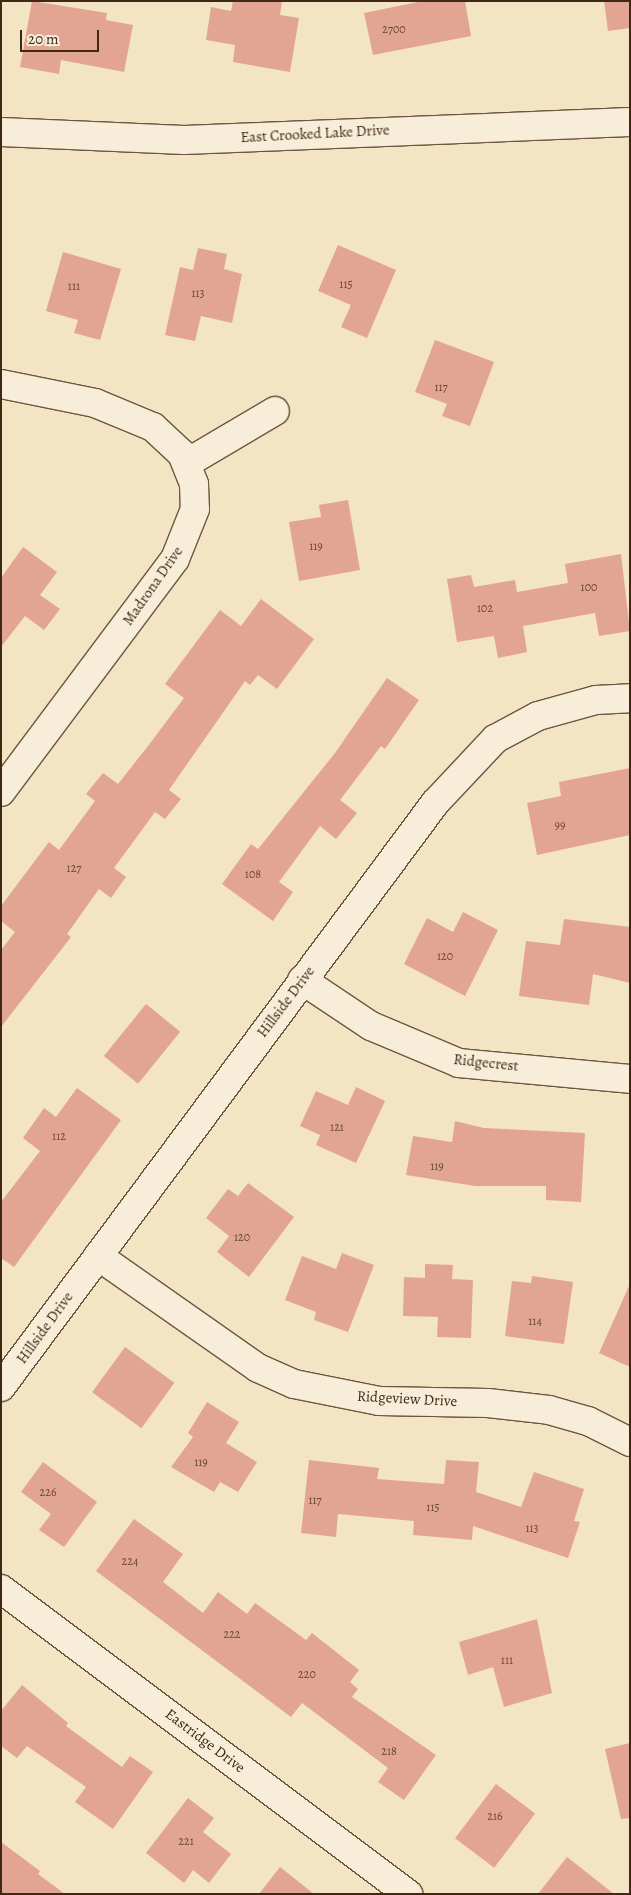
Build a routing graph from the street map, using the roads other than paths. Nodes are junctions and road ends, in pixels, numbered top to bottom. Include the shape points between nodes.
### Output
1 (630, 122) edge
2 (1, 132) edge
3 (1, 384) edge
4 (275, 411) dead end
5 (186, 463) junction
6 (630, 698) edge
7 (1, 792) edge
8 (302, 980) junction
9 (630, 1079) edge
10 (98, 1256) junction
11 (1, 1387) edge
12 (630, 1442) edge
13 (1, 1589) edge
14 (408, 1894) edge

1 - 2 street, East Crooked Lake Drive via 184,140
3 - 5 street, Madrona Drive via 123,412 171,441
4 - 5 street
5 - 7 street, Madrona Drive via 196,509 175,559
6 - 8 street, Hillside Drive via 596,700 538,716 496,739 435,803
8 - 9 street, Ridgecrest via 371,1026 459,1063
8 - 10 street, Hillside Drive
10 - 11 street, Hillside Drive
10 - 12 street, Ridgeview Drive via 258,1368 294,1384 379,1400 488,1403 549,1410 588,1421
13 - 14 street, Eastridge Drive

